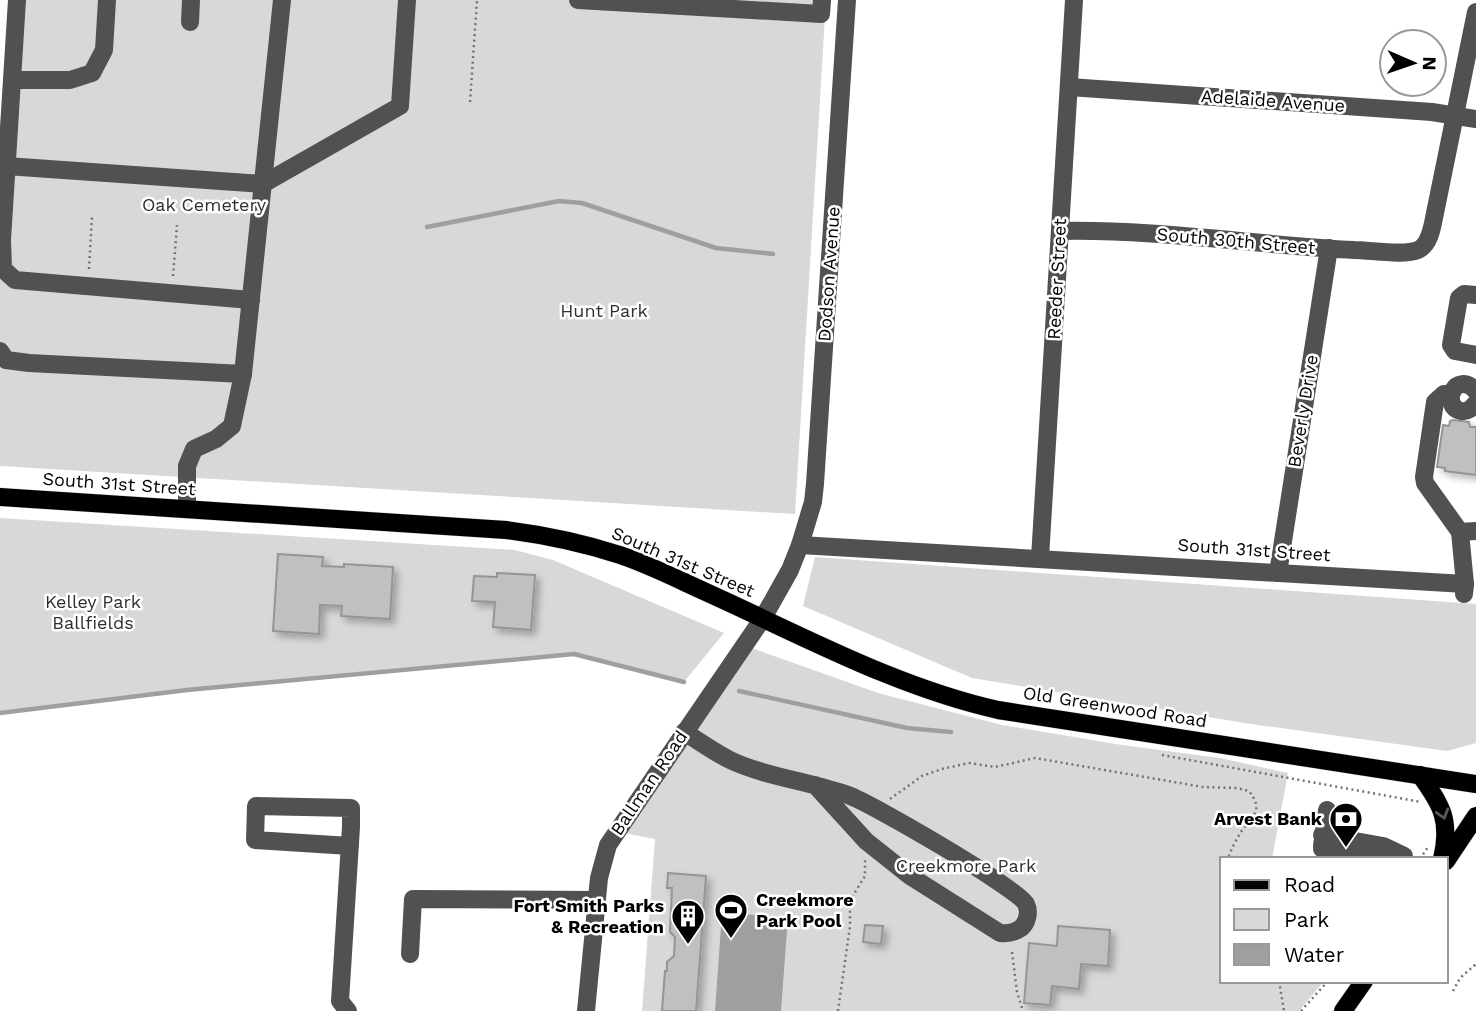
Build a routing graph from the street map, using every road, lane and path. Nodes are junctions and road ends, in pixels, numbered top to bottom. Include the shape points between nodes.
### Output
1 (17, 0) edge
2 (107, 0) edge
3 (191, 0) edge
4 (282, 0) edge
5 (407, 0) edge
6 (477, 0) edge
7 (578, 0) edge
8 (822, 0) edge
9 (847, 0) edge
10 (1074, 0) edge
11 (642, 2) edge
12 (735, 5) edge
13 (1476, 12) edge
14 (190, 22) dead end
15 (12, 80) junction
16 (1069, 87) junction
17 (470, 102) dead end
18 (1454, 117) junction
19 (1476, 119) edge
20 (6, 166) junction
21 (263, 184) junction
22 (92, 216) dead end
23 (177, 225) dead end
24 (1060, 231) junction
25 (1329, 248) junction
26 (8, 283) edge
27 (88, 287) junction
28 (171, 294) junction
29 (1476, 296) edge
30 (251, 300) junction
31 (0, 351) edge
32 (1470, 354) edge
33 (243, 374) junction
34 (1462, 390) edge
35 (1476, 403) edge
36 (0, 497) edge
37 (187, 509) junction
38 (1468, 531) edge
39 (800, 545) junction
40 (1040, 558) junction
41 (1278, 573) junction
42 (763, 618) junction
43 (684, 732) junction
44 (1162, 755) dead end
45 (1420, 775) junction
46 (1476, 784) edge
47 (815, 785) junction
48 (887, 801) dead end
49 (1423, 803) dead end
50 (1327, 810) dead end
51 (1476, 817) edge
52 (1429, 845) dead end
53 (350, 846) junction
54 (1324, 846) edge
55 (865, 852) dead end
56 (1229, 857) edge
57 (1370, 857) edge
58 (1400, 857) edge
59 (1409, 857) edge
60 (1444, 857) edge
61 (1446, 857) edge
62 (597, 900) junction
63 (1012, 952) dead end
64 (410, 954) dead end
65 (1476, 964) edge
66 (1279, 983) edge
67 (1326, 983) edge
68 (1363, 983) edge
69 (1453, 991) dead end
70 (348, 1011) edge
71 (586, 1011) edge
72 (838, 1011) edge
73 (1023, 1011) edge
74 (1284, 1011) edge
75 (1301, 1011) edge
76 (1343, 1011) edge

1 - 15 street
2 - 15 street via 104,50 92,74 70,80
3 - 14 street
4 - 21 street
5 - 21 street via 400,106
6 - 17 path
7 - 11 street
8 - 12 street via 821,14
9 - 39 street, Dodson Avenue via 815,484
10 - 16 street, Reeder Street
11 - 12 street
13 - 18 street
15 - 20 street
16 - 18 street, Adelaide Avenue
16 - 24 street, Reeder Street
18 - 19 street, Adelaide Avenue
18 - 25 street, South 30th Street via 1430,236 1420,248
20 - 21 street
20 - 26 street via 3,269
21 - 30 street
22 - 27 path
23 - 28 path
24 - 25 street, South 30th Street
24 - 40 street, Reeder Street
25 - 41 street, Beverly Drive
26 - 27 street
27 - 28 street
28 - 30 street
29 - 32 street via 1459,298 1451,345
30 - 33 street
31 - 33 street via 6,360 29,363
32 - 34 street
33 - 37 street via 232,426 194,449 187,466
34 - 35 street via 1452,403 1461,411
34 - 38 street via 1434,402 1424,477
36 - 37 main road, South 31st Street
37 - 42 main road, South 31st Street via 540,535 622,556
38 - 41 street, South 31st Street via 1465,589
39 - 40 street, South 31st Street
39 - 42 street, South 31st Street
40 - 41 street, South 31st Street
42 - 43 street, Ballman Road
42 - 45 main road, Old Greenwood Road via 896,679 964,702
43 - 47 street via 731,760
43 - 62 street, Ballman Road via 608,845
44 - 49 path
45 - 46 main road, Old Greenwood Road
45 -> 60 main road via 1439,802 1446,822
47 - 47 street via 880,811 1000,882 1025,901 1024,925 1013,933 1000,933 910,876 866,841
48 - 56 path via 922,776 942,769 969,763 995,767 1035,758 1203,787 1237,788 1250,791 1257,810
50 - 54 street
51 - 61 main road
52 - 59 path
53 - 53 street via 351,808 256,806 255,840
53 - 70 street via 340,1001
54 - 57 street
54 - 58 street
55 - 72 path via 864,876 850,900
62 - 64 street via 413,900
62 - 71 street, Ballman Road
63 - 73 path
65 - 69 path
66 - 74 path
67 - 75 path
68 - 76 main road

